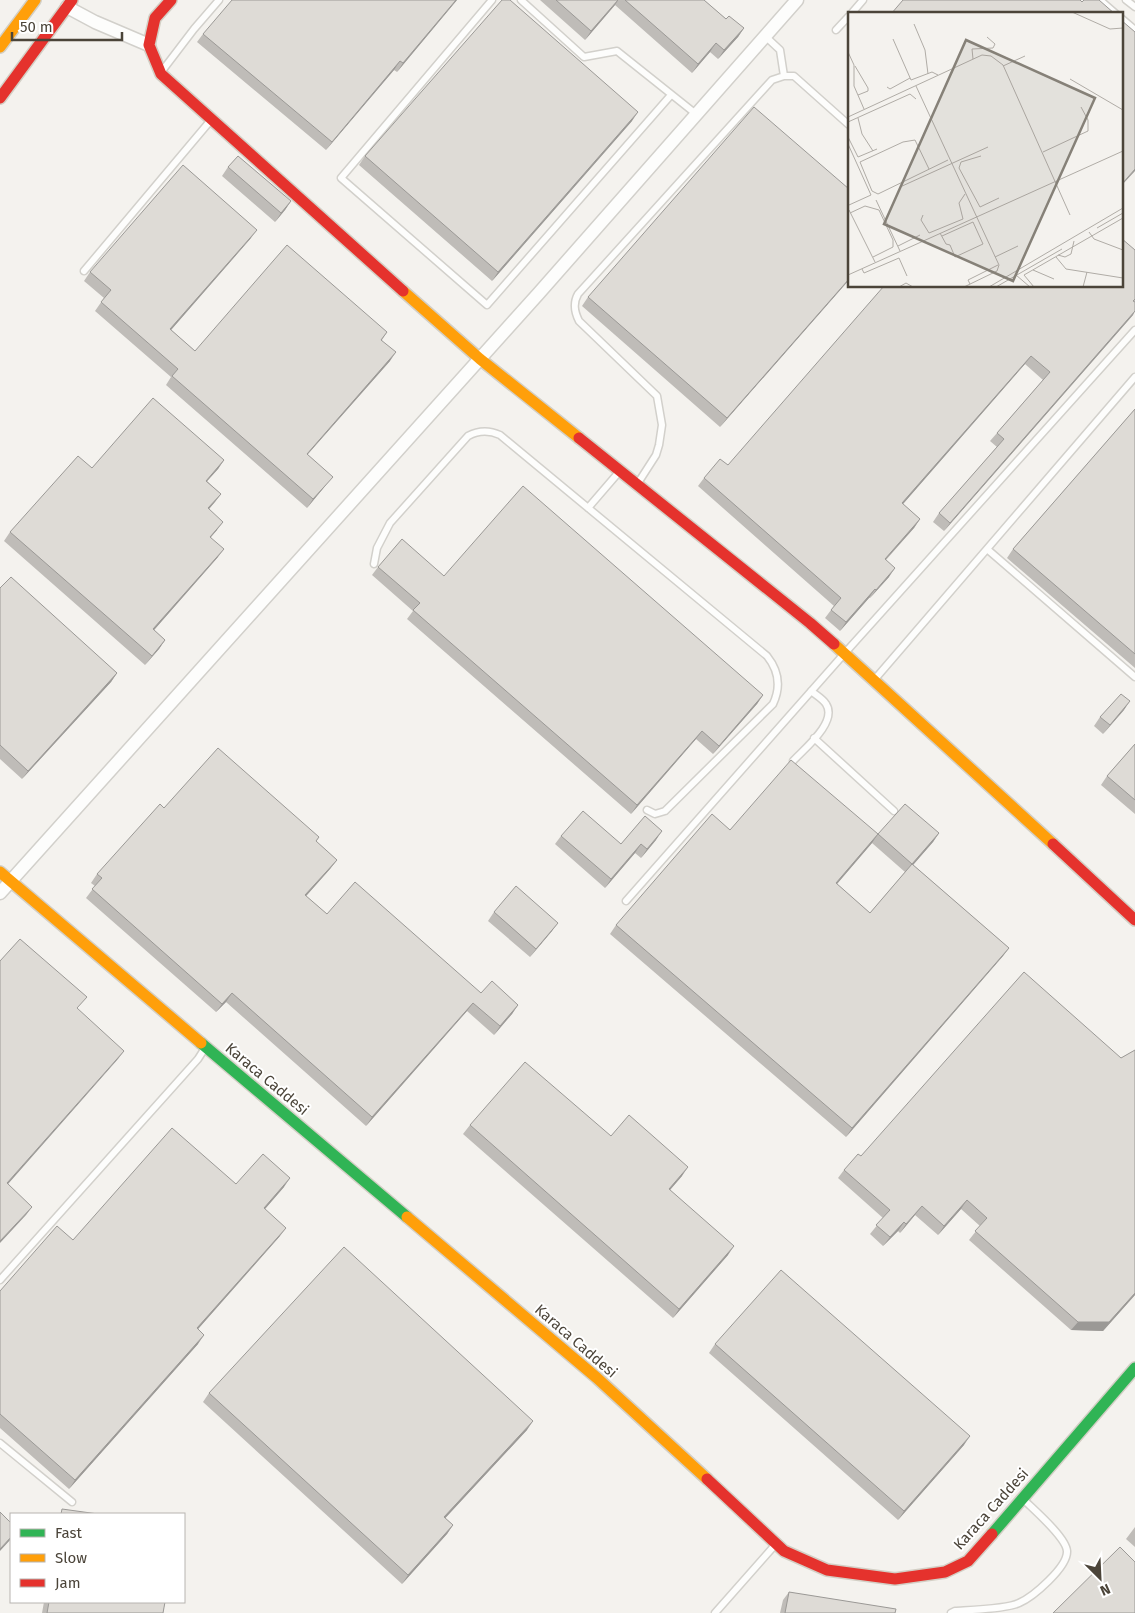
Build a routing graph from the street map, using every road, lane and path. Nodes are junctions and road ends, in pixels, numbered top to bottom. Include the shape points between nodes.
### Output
1 (35, 0) edge
2 (171, 0) edge
3 (219, 0) edge
4 (492, 0) edge
5 (521, 0) edge
6 (797, 0) edge
7 (863, 0) edge
8 (1100, 0) edge
9 (1126, 0) edge
10 (69, 4) edge
11 (1135, 8) edge
12 (853, 12) edge
13 (1114, 12) edge
14 (848, 17) edge
15 (1122, 19) edge
16 (836, 30) dead end
17 (1135, 30) edge
18 (765, 36) junction
19 (149, 45) junction
20 (0, 47) edge
21 (160, 74) junction
22 (784, 76) junction
23 (671, 95) junction
24 (0, 98) edge
25 (696, 114) junction
26 (211, 119) junction
27 (848, 124) edge
28 (84, 271) dead end
29 (1135, 330) edge
30 (480, 359) junction
31 (1135, 377) edge
32 (620, 471) junction
33 (636, 484) junction
34 (588, 508) junction
35 (987, 549) junction
36 (374, 564) dead end
37 (844, 654) junction
38 (1135, 677) edge
39 (874, 680) junction
40 (812, 691) junction
41 (814, 738) junction
42 (793, 761) edge
43 (647, 810) dead end
44 (894, 811) dead end
45 (0, 872) edge
46 (10, 882) junction
47 (0, 893) edge
48 (626, 901) dead end
49 (1135, 920) edge
50 (206, 1047) junction
51 (0, 1280) edge
52 (1135, 1368) edge
53 (0, 1443) edge
54 (1022, 1498) junction
55 (72, 1502) dead end
56 (776, 1544) junction
57 (715, 1613) edge
58 (951, 1613) edge

1 - 20 main road
2 - 19 main road via 155,18
3 - 21 lane
4 - 23 lane via 342,178 487,305
5 - 23 lane via 584,57 617,51
6 - 18 street
7 - 12 lane
8 - 13 lane
9 - 11 lane
10 - 19 street via 94,22
10 - 24 main road
14 - 16 lane
15 - 17 lane
18 - 22 lane via 780,50
18 - 25 street
19 - 21 main road
21 - 26 main road
22 - 27 lane via 794,76
22 - 33 lane via 772,80 575,299 574,310 579,321 657,396 662,425 659,446
23 - 25 lane
25 - 30 street
26 - 28 lane
26 - 30 main road
29 - 37 lane
30 - 32 main road
30 - 46 street
31 - 35 lane
32 - 33 main road
32 - 34 lane
33 - 37 main road
34 - 36 lane via 500,435 478,432 468,436 390,523 377,548
34 - 43 lane via 767,656 778,677 778,691 773,704 665,811 655,814
35 - 38 lane
35 - 39 lane
37 - 39 main road
37 - 40 lane
39 - 49 main road
40 - 41 lane via 826,703 829,711 828,722
40 - 48 lane
41 - 42 lane
41 - 44 lane
45 - 46 main road, Karaca Caddesi
46 - 47 street
46 - 50 main road, Karaca Caddesi
50 - 51 lane
50 - 56 main road, Karaca Caddesi via 597,1378
52 - 54 main road, Karaca Caddesi
53 - 55 lane
54 - 56 main road, Karaca Caddesi via 968,1561 945,1572 896,1579 827,1570 784,1551
54 - 58 lane via 1064,1542 1067,1552 1062,1566 1052,1579 1019,1603
56 - 57 lane

